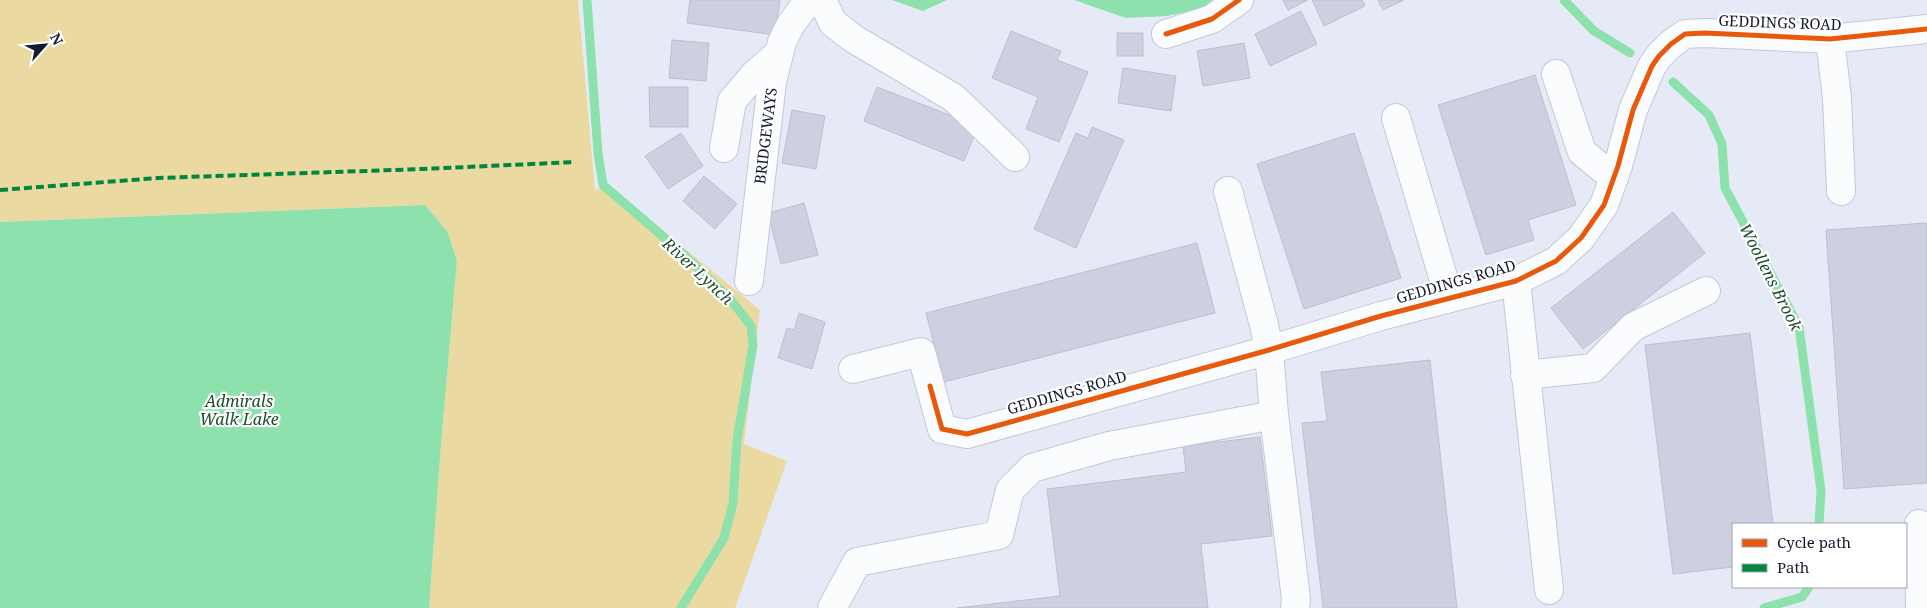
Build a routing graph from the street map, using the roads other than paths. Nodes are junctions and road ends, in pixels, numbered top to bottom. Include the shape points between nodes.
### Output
1 (809, 0) edge
2 (822, 0) edge
3 (1239, 0) edge
4 (1927, 29) edge
5 (1166, 34) dead end
6 (1830, 39) junction
7 (778, 54) junction
8 (1556, 74) dead end
9 (1396, 118) dead end
10 (724, 148) dead end
11 (1015, 157) dead end
12 (1614, 178) junction
13 (1228, 191) dead end
14 (1841, 191) dead end
15 (749, 281) dead end
16 (1516, 281) junction
17 (1706, 291) dead end
18 (1450, 297) junction
19 (1269, 350) junction
20 (853, 369) dead end
21 (1525, 375) junction
22 (1274, 415) junction
23 (1919, 524) dead end
24 (1549, 590) dead end
25 (832, 608) edge
26 (1295, 608) edge
27 (1920, 608) edge

1 - 7 street, BRIDGEWAYS via 791,24
2 - 11 street via 833,23 854,39 954,98
3 - 5 street via 1212,19
4 - 6 street, GEDDINGS ROAD
6 - 12 street, GEDDINGS ROAD via 1685,34 1655,61 1633,110
6 - 14 street via 1837,98
7 - 10 street via 732,101
7 - 15 street, BRIDGEWAYS
8 - 12 street via 1582,152
9 - 18 street
12 - 16 street, GEDDINGS ROAD via 1604,205 1581,238 1556,261
13 - 19 street
16 - 18 street, GEDDINGS ROAD
16 - 21 street
17 - 21 street via 1633,327 1593,368
18 - 19 street, GEDDINGS ROAD
19 - 20 street, GEDDINGS ROAD via 967,434 942,429 921,352
19 - 22 street
21 - 24 street
22 - 25 street via 1109,446 1032,468 1010,490 999,535 857,562
22 - 26 street
23 - 27 street

